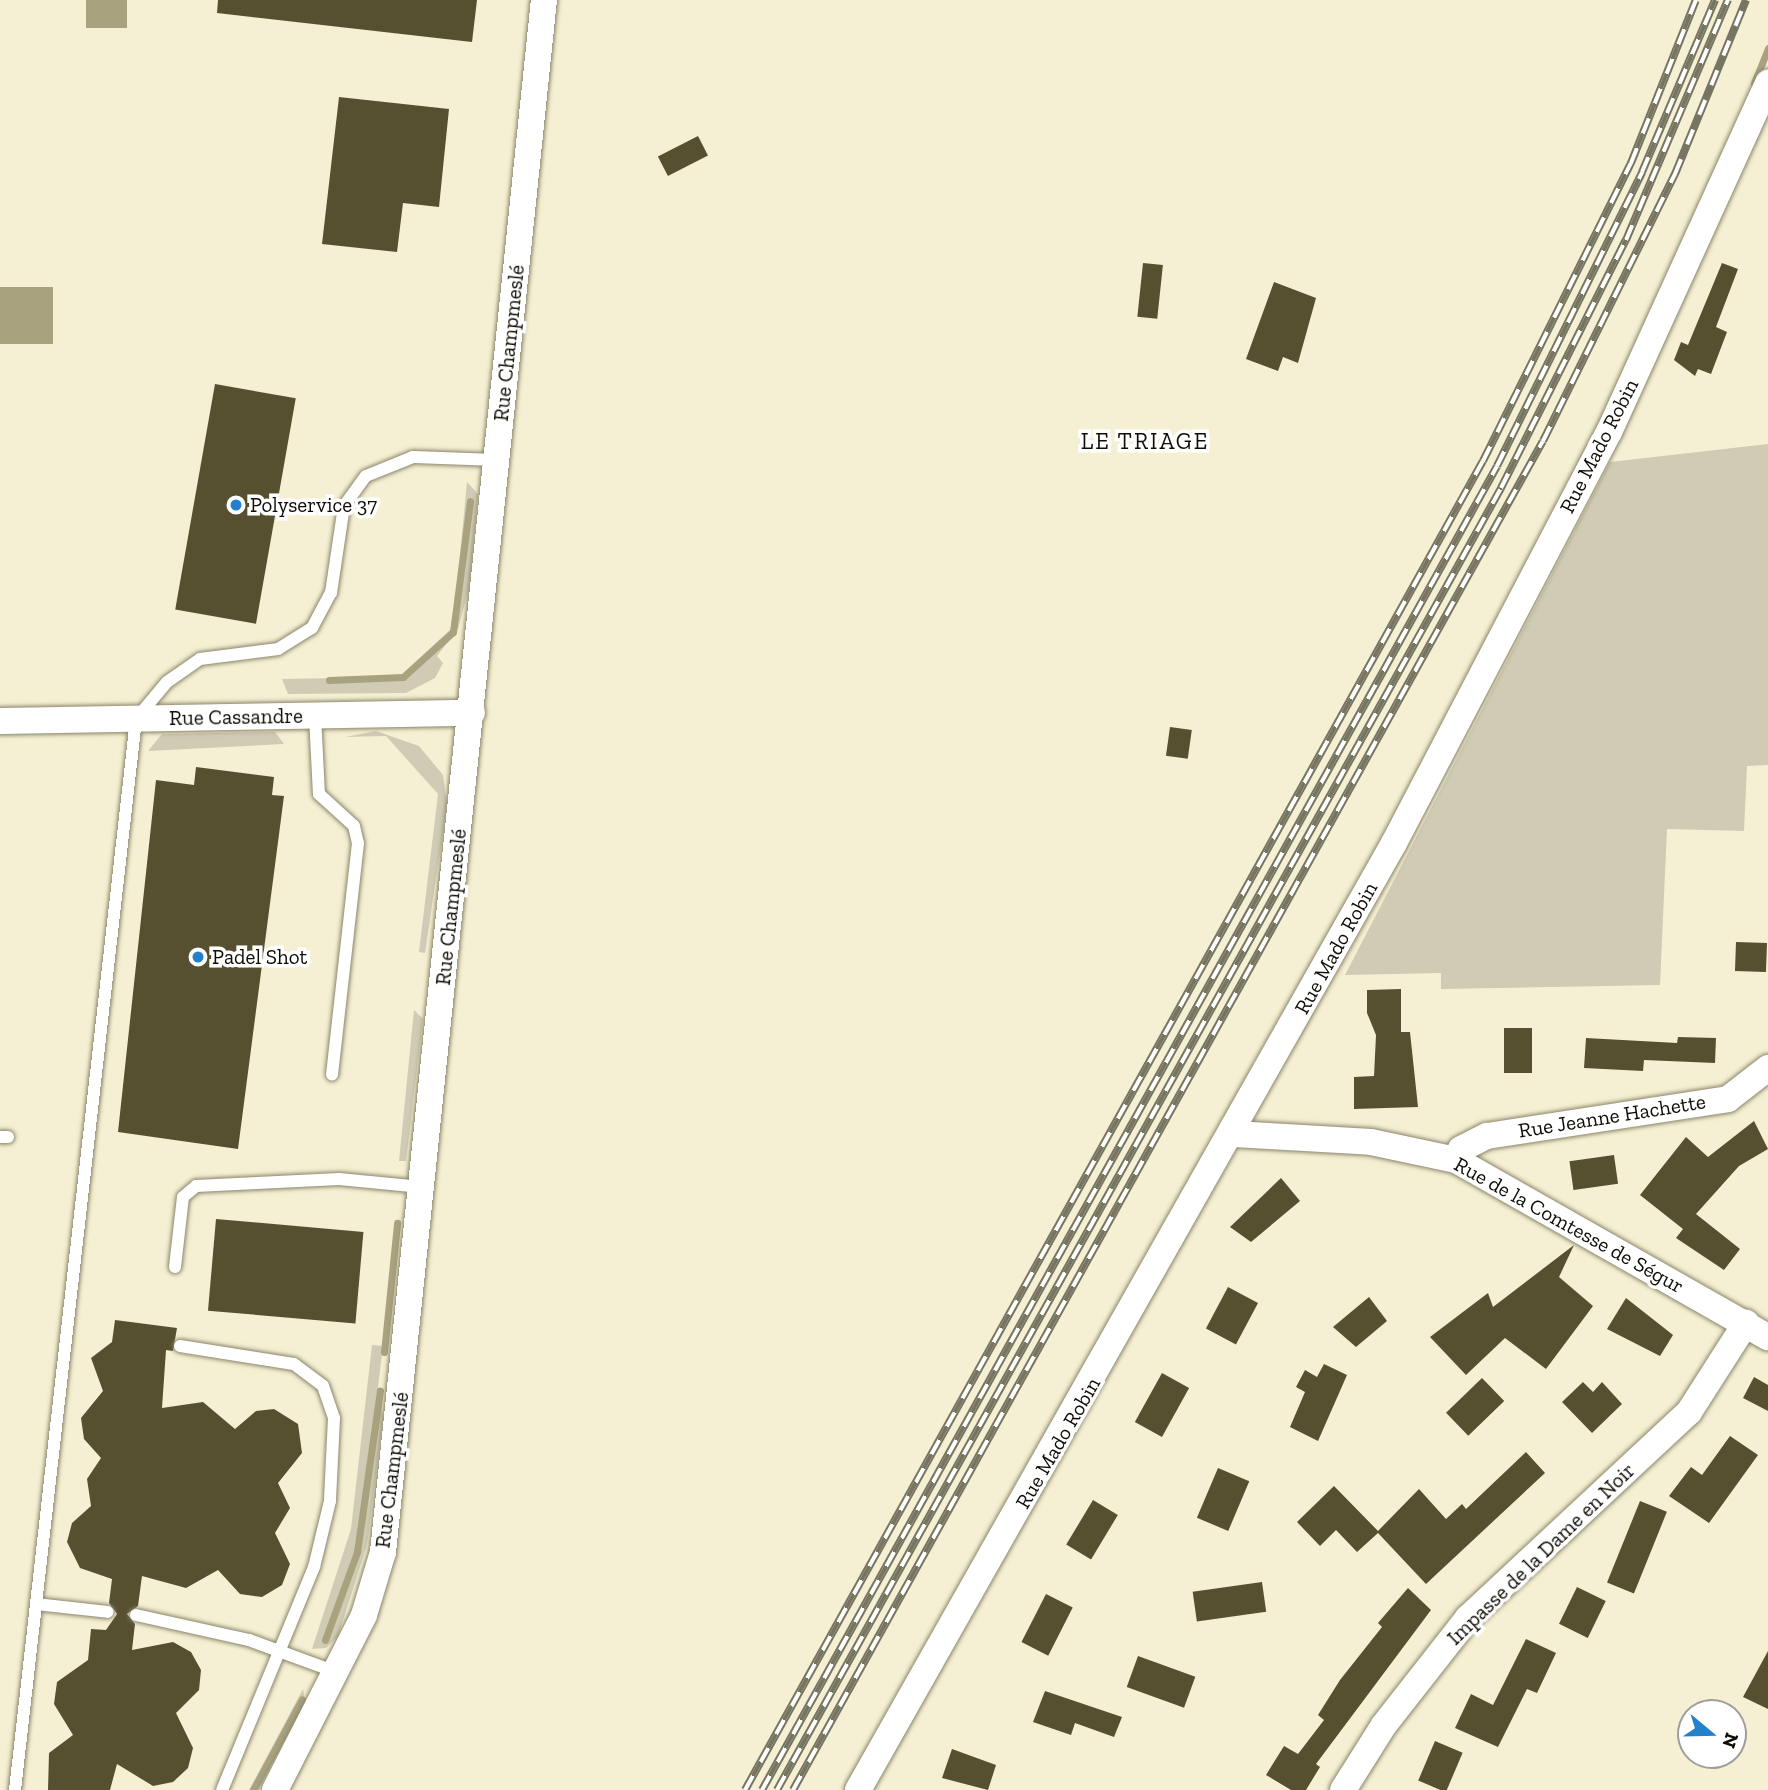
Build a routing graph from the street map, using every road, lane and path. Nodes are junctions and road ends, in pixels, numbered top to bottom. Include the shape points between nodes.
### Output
1 (544, 0) edge
2 (1768, 83) edge
3 (497, 460) junction
4 (472, 713) junction
5 (315, 716) junction
6 (136, 719) junction
7 (0, 721) edge
8 (1768, 1068) edge
9 (332, 1075) dead end
10 (1234, 1134) junction
11 (1456, 1160) junction
12 (422, 1187) junction
13 (175, 1267) dead end
14 (1757, 1330) edge
15 (180, 1346) dead end
16 (36, 1604) junction
17 (108, 1612) dead end
18 (136, 1615) dead end
19 (282, 1651) junction
20 (336, 1672) junction
21 (15, 1790) edge
22 (222, 1790) edge
23 (275, 1790) edge
24 (858, 1790) edge
25 (1343, 1790) edge

1 - 3 street, Rue Champmeslé
2 - 10 street, Rue Mado Robin via 1609,432
3 - 4 street, Rue Champmeslé
3 - 6 lane via 413,457 366,476 344,506 331,593 312,628 278,649 200,659 167,682
4 - 5 street, Rue Cassandre
4 - 12 street, Rue Champmeslé
5 - 6 street, Rue Cassandre
5 - 9 lane via 319,794 354,826 358,843
6 - 7 street, Rue Cassandre
6 - 16 lane
8 - 11 street, Rue Jeanne Hachette via 1728,1099 1487,1136 1461,1149
10 - 11 street, Rue de la Comtesse de Ségur via 1371,1142
10 - 24 street, Rue Mado Robin
11 - 14 street, Rue de la Comtesse de Ségur
12 - 13 lane via 339,1179 196,1186 183,1198
12 - 20 street, Rue Champmeslé via 383,1552 364,1615
14 - 25 street, Impasse de la Dame en Noir via 1689,1412 1468,1618 1384,1725
15 - 19 lane via 294,1364 329,1398 336,1443 330,1501
16 - 17 lane
16 - 21 lane
18 - 19 lane
19 - 20 lane
19 - 22 lane
20 - 23 street, Rue Champmeslé

